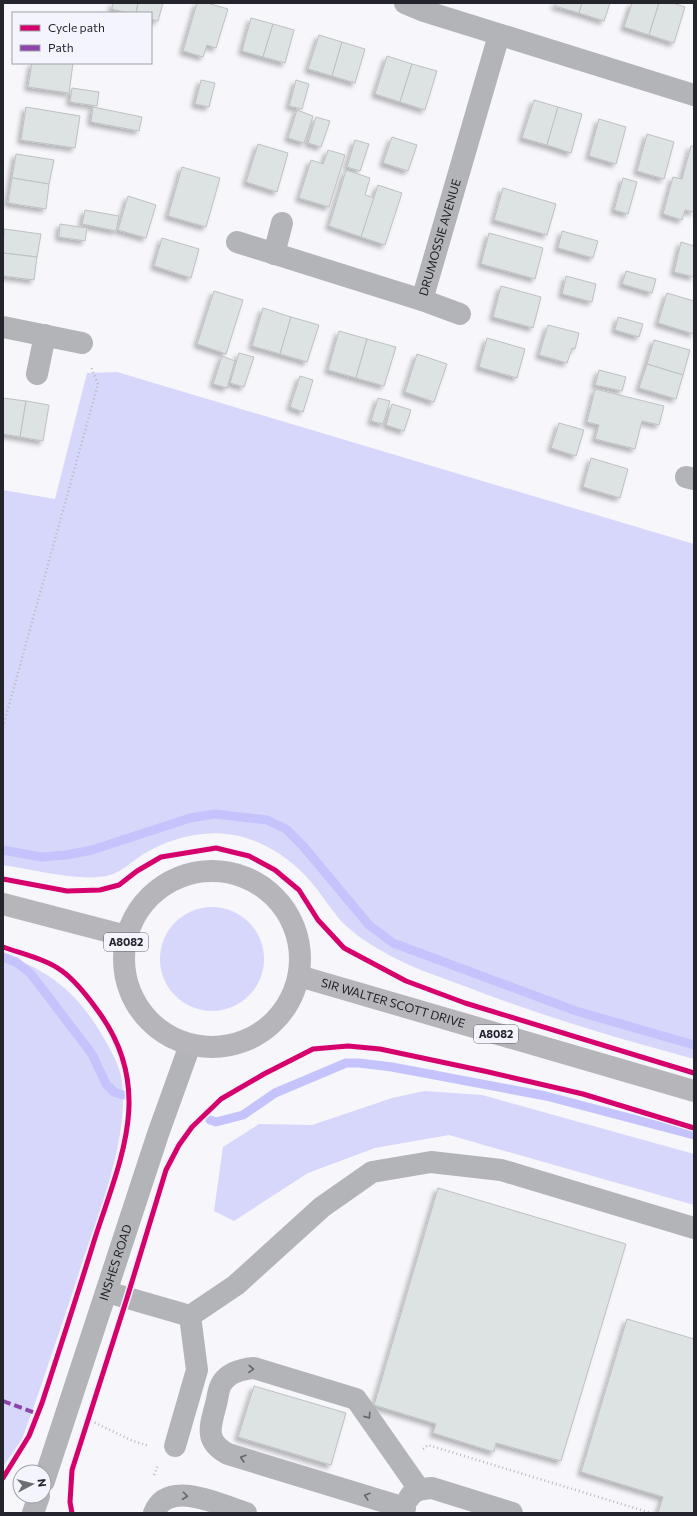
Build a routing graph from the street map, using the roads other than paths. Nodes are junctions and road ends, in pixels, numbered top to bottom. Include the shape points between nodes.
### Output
1 (405, 3) edge
2 (499, 35) junction
3 (694, 95) edge
4 (282, 223) dead end
5 (237, 242) dead end
6 (274, 254) junction
7 (422, 300) junction
8 (460, 314) dead end
9 (3, 327) edge
10 (45, 335) junction
11 (82, 342) road end
12 (37, 374) dead end
13 (3, 904) edge
14 (126, 936) junction
15 (299, 976) junction
16 (190, 1045) junction
17 (694, 1091) edge
18 (694, 1228) edge
19 (107, 1292) junction
20 (190, 1316) junction
21 (175, 1446) dead end
22 (50, 1464) edge
23 (419, 1489) junction
24 (404, 1510) edge
25 (154, 1513) edge
26 (246, 1513) edge
27 (512, 1513) edge

1 - 2 street
2 - 3 street
2 - 7 street, DRUMOSSIE AVENUE
4 - 6 street
5 - 6 street, DRUMOSSIE AVENUE
6 - 7 street, DRUMOSSIE AVENUE
7 - 8 street
9 - 10 street
10 - 11 street
10 - 12 street
13 - 14 main road, A8082
14 - 15 main road, A8082 via 137,911 155,891 172,880 204,871 232,873 257,883 278,900 293,923 300,949
14 - 16 main road, A8082 via 124,964 130,991 140,1009 165,1034
15 - 16 main road, A8082 via 288,1003 271,1025 246,1040 219,1047
15 - 17 main road, SIR WALTER SCOTT DRIVE / A8082
16 - 19 street, INSHES ROAD
18 - 20 street via 501,1170 431,1162 372,1172 322,1207 236,1285
19 - 20 street
19 - 22 street, INSHES ROAD
20 - 21 street via 197,1370
23 - 24 street via 410,1495
24 -> 23 street via 228,1454 217,1448 211,1437 221,1383 233,1372 254,1368 356,1399
23 - 27 street via 432,1488
25 -> 26 street via 158,1505 168,1497 182,1494

